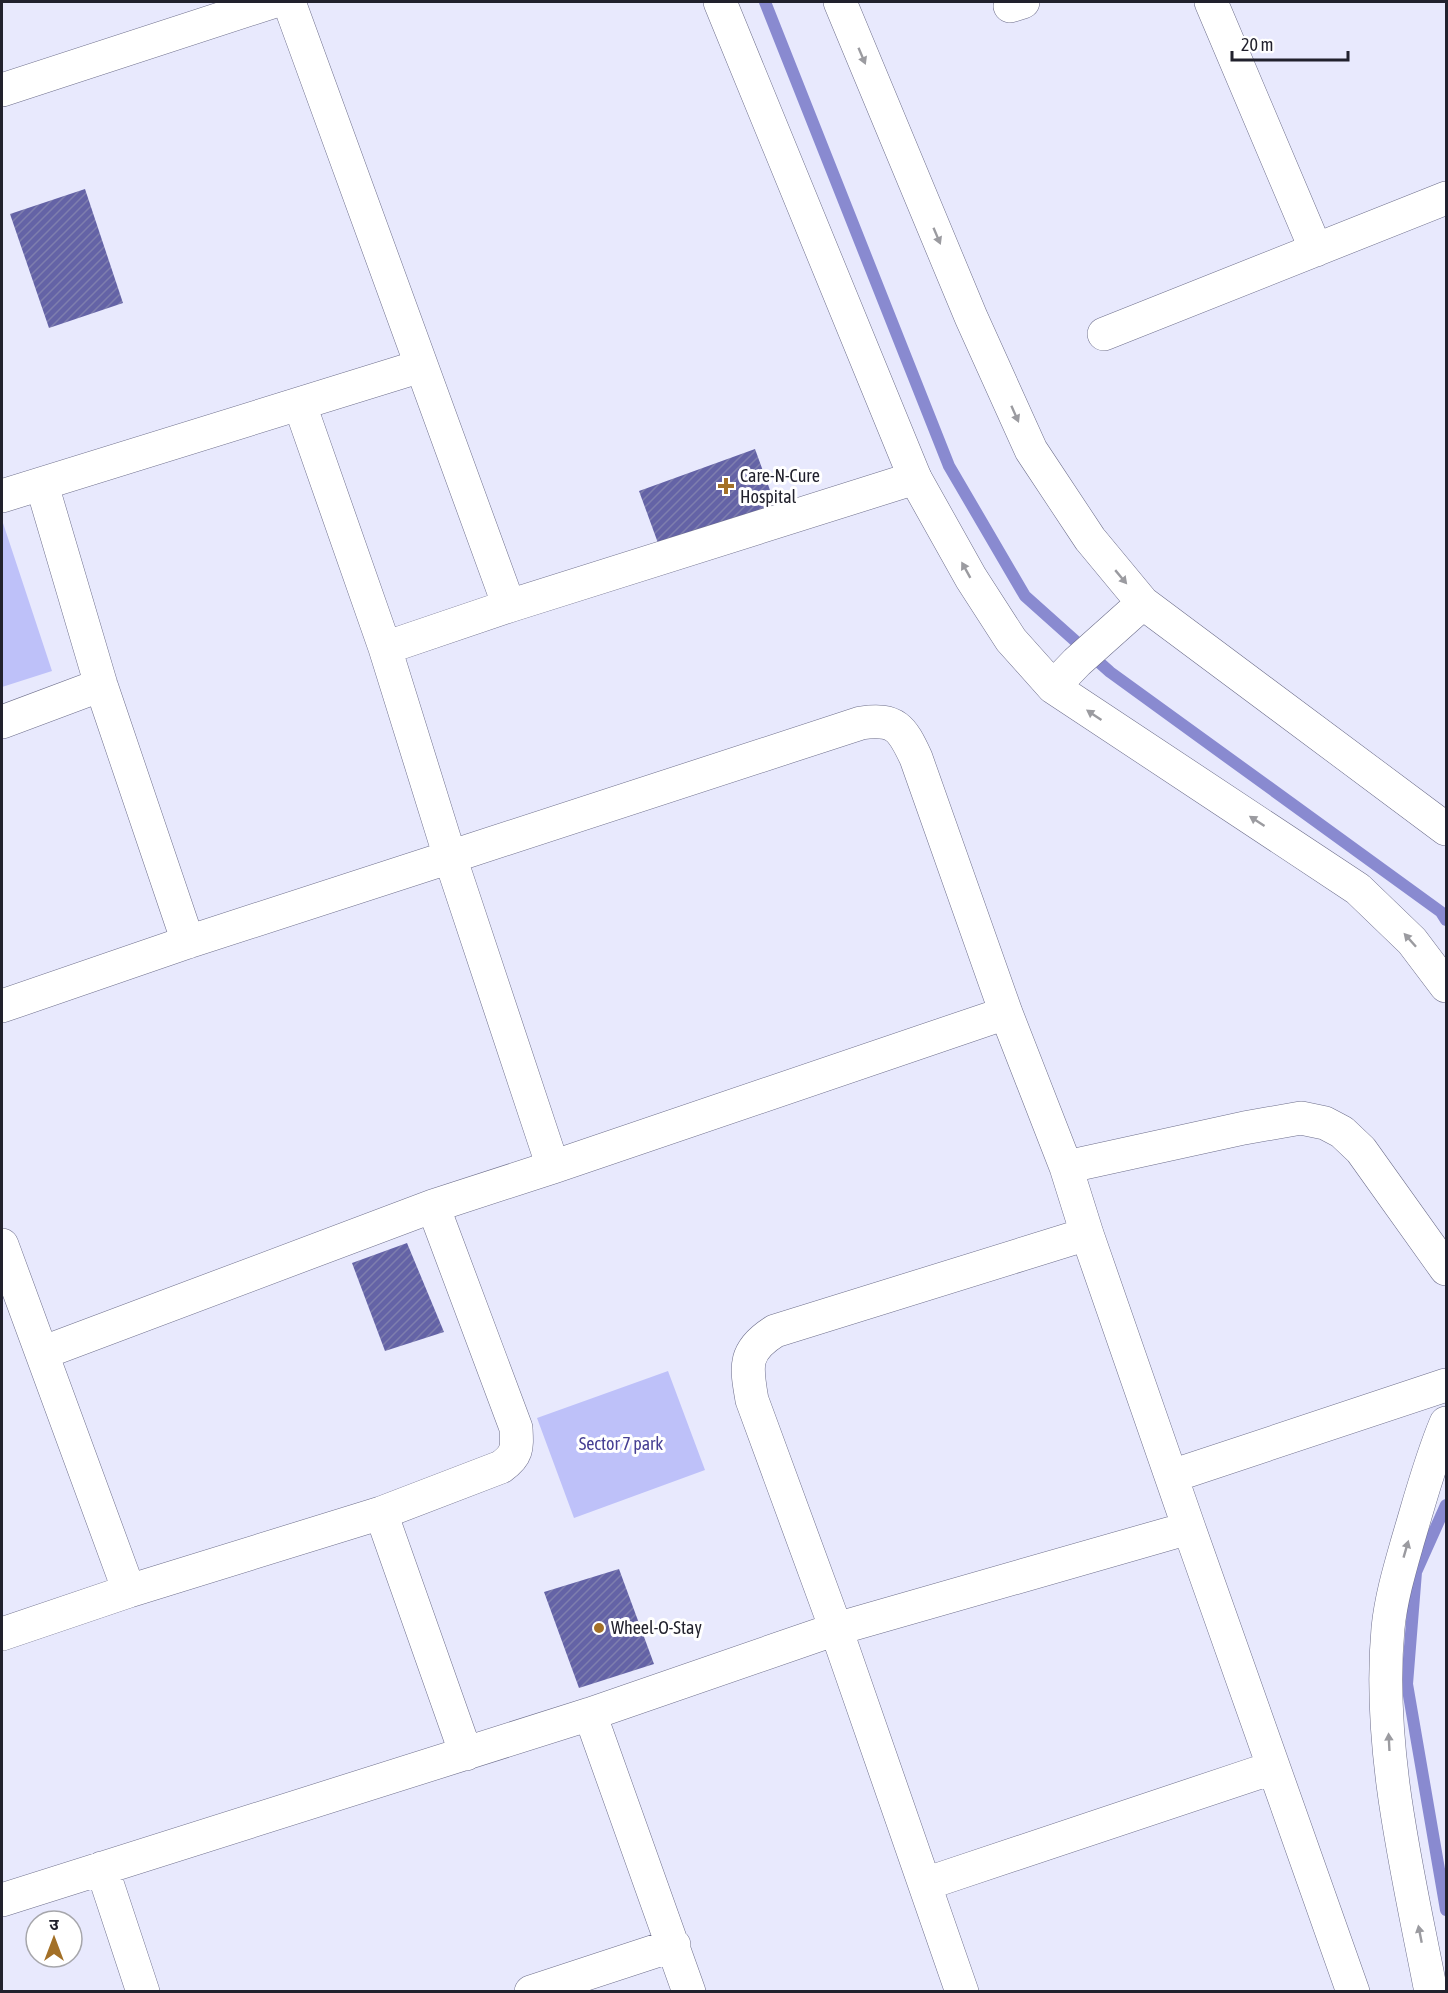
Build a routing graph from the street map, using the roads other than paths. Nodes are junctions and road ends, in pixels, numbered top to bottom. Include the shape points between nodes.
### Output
1 (272, 2) edge
2 (290, 2) edge
3 (720, 2) edge
4 (840, 2) edge
5 (1211, 2) edge
6 (2, 90) edge
7 (1446, 198) edge
8 (1316, 250) junction
9 (1104, 334) dead end
10 (421, 366) junction
11 (300, 405) junction
12 (915, 478) junction
13 (42, 485) junction
14 (2, 496) edge
15 (509, 606) junction
16 (1134, 610) junction
17 (385, 648) junction
18 (101, 685) junction
19 (1053, 687) junction
20 (2, 722) edge
21 (1446, 829) edge
22 (450, 857) junction
23 (188, 942) junction
24 (1446, 986) edge
25 (2, 1006) edge
26 (1006, 1013) junction
27 (553, 1167) junction
28 (1066, 1167) junction
29 (433, 1206) junction
30 (1087, 1234) junction
31 (2, 1245) edge
32 (1446, 1269) edge
33 (42, 1353) junction
34 (1446, 1385) edge
35 (1446, 1424) edge
36 (1172, 1476) junction
37 (381, 1513) junction
38 (1189, 1528) junction
39 (129, 1591) junction
40 (836, 1629) junction
41 (2, 1634) edge
42 (590, 1714) junction
43 (466, 1754) junction
44 (1272, 1768) junction
45 (102, 1868) junction
46 (925, 1884) junction
47 (2, 1900) edge
48 (674, 1945) junction
49 (143, 1992) edge
50 (531, 1992) edge
51 (689, 1992) edge
52 (962, 1992) edge
53 (1353, 1992) edge
54 (1431, 1992) edge

1 - 6 street
2 - 10 street
3 - 12 street
4 -> 16 street via 971,317 1031,450
5 - 8 street
7 - 8 street
8 - 9 street
10 - 11 street
10 - 15 street
11 - 13 street
11 - 17 street
12 - 15 street
19 -> 12 street via 1011,640
13 - 14 street
13 - 18 street
15 - 17 street
16 - 19 street
16 - 21 street
17 - 22 street
18 - 20 street
18 - 23 street
24 -> 19 street via 1412,941 1358,888
22 - 23 street
22 - 26 street via 880,720 893,724 916,758
22 - 27 street
23 - 25 street
26 - 27 street
26 - 28 street
27 - 29 street
28 - 30 street
28 - 32 street via 1301,1118 1324,1123 1342,1132 1361,1150
29 - 33 street
29 - 37 street via 516,1428 517,1449 512,1460 501,1467
30 - 36 street
30 - 40 street via 775,1331 760,1341 750,1355 752,1400
31 - 33 street
33 - 39 street
34 - 36 street
54 -> 35 street via 1401,1835 1389,1746 1388,1638 1397,1580 1431,1458
36 - 38 street
37 - 39 street
37 - 43 street
38 - 40 street
38 - 44 street
39 - 41 street
40 - 42 street
40 - 46 street
42 - 43 street
42 - 48 street
43 - 45 street
44 - 46 street
44 - 53 street
45 - 47 street
45 - 49 street
46 - 52 street
48 - 50 street
48 - 51 street

